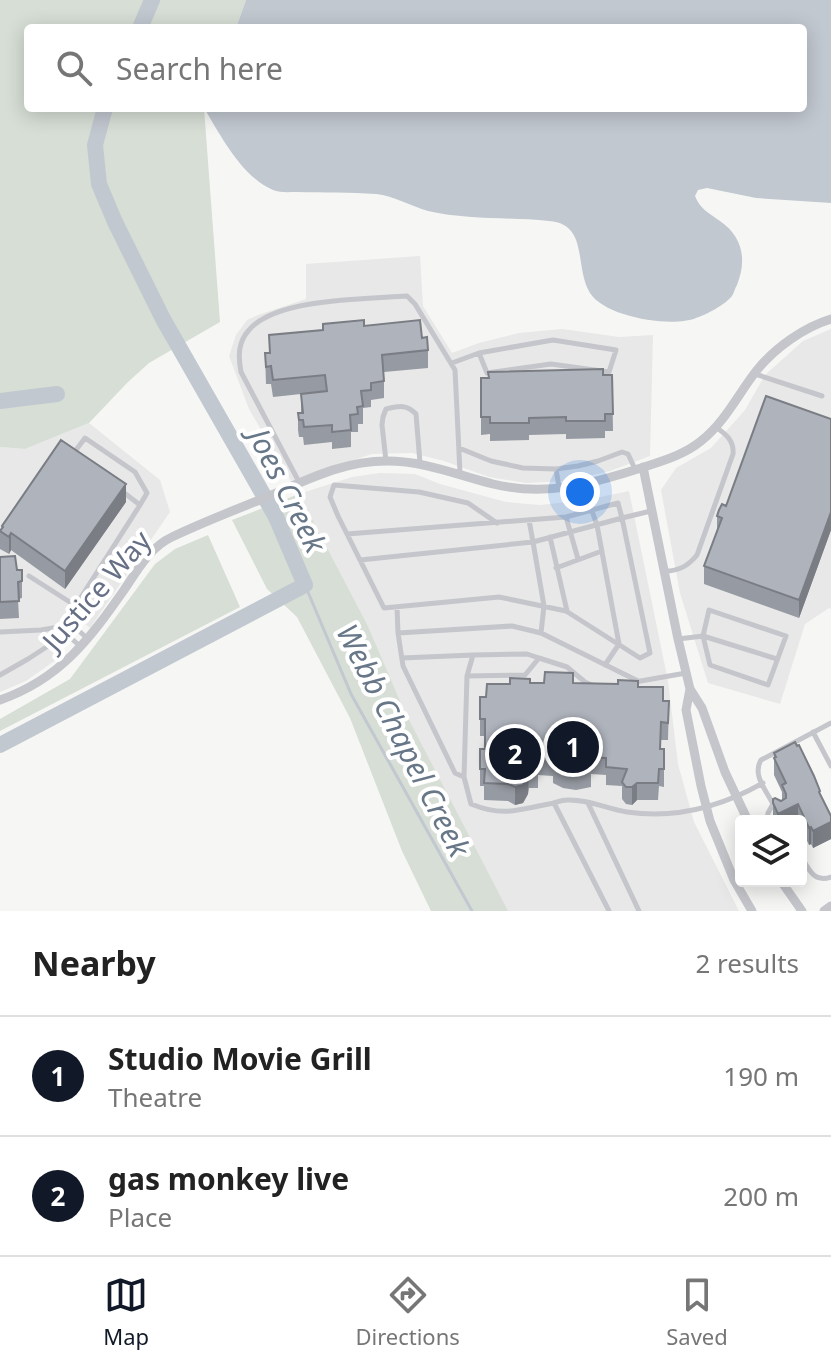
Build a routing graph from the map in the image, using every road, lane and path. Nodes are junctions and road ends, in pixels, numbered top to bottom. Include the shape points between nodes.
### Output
1 (831, 319) edge
2 (479, 353) junction
3 (452, 363) junction
4 (754, 374) junction
5 (822, 396) dead end
6 (716, 427) junction
7 (459, 448) junction
8 (71, 457) edge
9 (386, 461) junction
10 (420, 463) junction
11 (639, 468) junction
12 (556, 469) junction
13 (460, 473) junction
14 (299, 482) junction
15 (559, 488) junction
16 (117, 489) edge
17 (140, 505) junction
18 (592, 511) junction
19 (652, 511) junction
20 (566, 517) junction
21 (622, 518) junction
22 (529, 520) junction
23 (497, 523) junction
24 (597, 525) junction
25 (571, 532) junction
26 (347, 534) junction
27 (550, 537) junction
28 (533, 542) junction
29 (602, 551) junction
30 (578, 559) junction
31 (360, 560) junction
32 (556, 568) junction
33 (664, 571) junction
34 (29, 576) dead end
35 (76, 606) junction
36 (544, 606) junction
37 (397, 607) junction
38 (568, 612) junction
39 (66, 626) junction
40 (0, 632) edge
41 (398, 633) junction
42 (541, 633) junction
43 (703, 636) junction
44 (678, 639) junction
45 (85, 643) junction
46 (619, 644) junction
47 (473, 655) junction
48 (402, 658) junction
49 (539, 658) junction
50 (777, 659) junction
51 (605, 665) junction
52 (686, 673) junction
53 (0, 675) edge
54 (467, 676) junction
55 (639, 681) junction
56 (626, 683) edge
57 (599, 688) edge
58 (690, 689) junction
59 (0, 700) edge
60 (831, 723) edge
61 (813, 732) junction
62 (831, 766) edge
63 (464, 777) junction
64 (763, 783) junction
65 (737, 798) junction
66 (587, 802) junction
67 (554, 803) junction
68 (707, 807) junction
69 (745, 815) edge
70 (768, 815) edge
71 (807, 867) edge
72 (831, 877) edge
73 (785, 887) edge
74 (831, 906) edge
75 (609, 911) edge
76 (639, 911) edge
77 (752, 911) edge
78 (802, 911) edge
79 (824, 911) edge

1 - 4 street, Justice Way via 782,346
2 - 2 lane via 553,340 616,350 609,372 551,364 487,373
2 - 3 lane
3 - 7 lane
3 - 14 lane via 407,296 307,304 257,322 240,344 241,372
4 - 5 lane
4 - 6 street, Justice Way
6 - 11 street, Justice Way via 674,457
6 - 33 lane via 729,438 733,454 697,555 683,568
7 - 12 lane via 523,468
7 - 13 lane
8 - 17 lane via 85,438 135,472 147,493
9 - 10 street, Justice Way
9 - 10 lane via 383,417 386,409 405,406 416,414
9 - 14 street, Justice Way via 341,466
10 - 13 street, Justice Way
11 - 12 lane via 622,452
11 - 15 street, Justice Way
11 - 19 street
12 - 15 lane
13 - 15 street, Justice Way via 513,488
14 - 45 street, Justice Way via 168,538 146,558
16 - 17 lane
17 - 35 lane
18 - 20 lane
18 - 21 lane via 618,503
18 - 24 lane
19 - 21 lane
19 - 33 street
20 - 22 lane
20 - 25 lane
21 - 24 lane
21 - 46 lane via 650,653 640,658
22 - 23 lane
22 - 28 lane
23 - 26 lane
23 - 26 lane via 468,503 419,492 334,485 330,497
24 - 25 lane
24 - 29 lane
25 - 27 lane
25 - 30 lane
26 - 31 lane
27 - 28 lane
27 - 32 lane
28 - 31 lane
28 - 36 lane
29 - 30 lane
29 - 46 lane
30 - 32 lane
31 - 37 lane via 384,608
32 - 38 lane
33 - 44 street
34 - 35 lane
35 - 39 lane
36 - 37 lane via 499,597
36 - 38 lane
36 - 42 lane
37 - 41 lane
38 - 46 lane
39 - 40 lane
39 - 45 lane
39 - 45 lane
39 - 53 lane via 48,646
41 - 42 lane via 512,626
41 - 48 lane
42 - 51 lane
43 - 44 lane
43 - 50 lane
43 - 50 lane via 710,665 768,685
43 - 50 lane via 709,610 786,636
44 - 52 street
45 - 59 street, Justice Way via 40,681
46 - 51 lane
47 - 48 lane
47 - 49 lane
47 - 54 lane
48 - 63 lane via 455,773
49 - 54 lane via 525,675
49 - 57 lane via 567,667
51 - 55 lane
52 - 55 lane
52 - 58 street
54 - 63 lane
55 - 56 lane
58 - 65 street
58 - 68 street via 686,710
60 - 61 lane
61 - 62 lane
61 - 64 lane via 761,760 757,773
63 - 67 lane via 471,804 491,812
64 - 65 lane
64 - 70 lane via 776,807
65 - 68 lane
65 - 69 street
66 - 67 lane
66 - 68 lane via 664,815
66 - 76 lane
67 - 75 lane
68 - 77 street via 734,880
71 - 72 lane via 821,880
73 - 78 street
74 - 79 street

